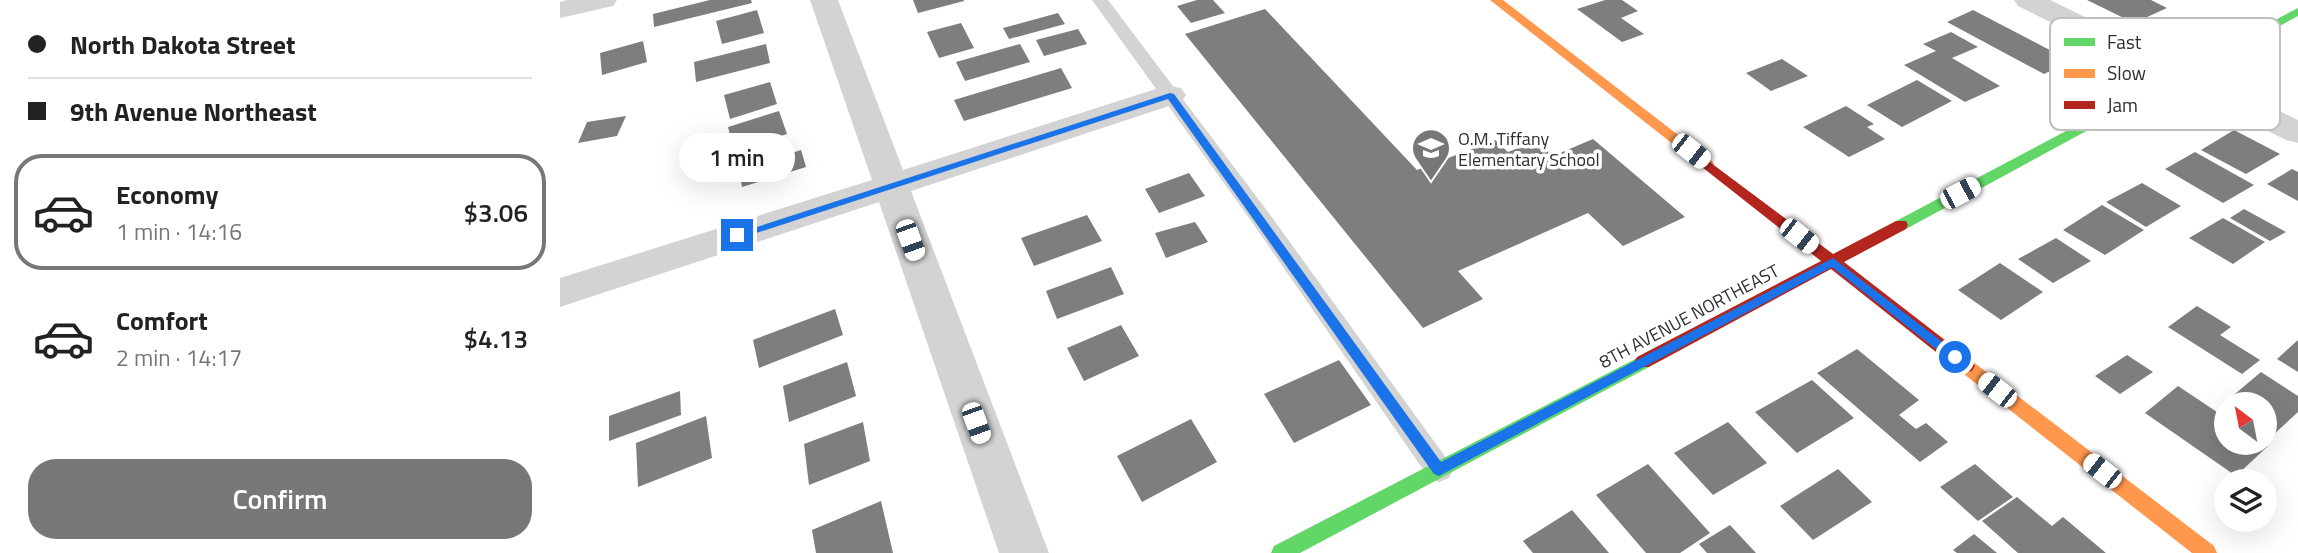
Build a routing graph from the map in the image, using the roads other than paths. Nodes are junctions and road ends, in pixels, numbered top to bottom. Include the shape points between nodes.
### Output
1 (603, 0) edge
2 (824, 0) edge
3 (1100, 0) edge
4 (1496, 0) edge
5 (2028, 0) edge
6 (560, 10) edge
7 (2298, 11) edge
8 (2064, 18) edge
9 (2280, 21) edge
10 (1170, 96) junction
11 (2280, 124) edge
12 (2077, 130) edge
13 (2298, 133) edge
14 (890, 186) junction
15 (1833, 262) junction
16 (560, 293) edge
17 (1439, 470) junction
18 (1024, 553) edge
19 (1281, 553) edge
20 (2207, 553) edge

1 - 6 street
2 - 14 street
3 - 10 lane
4 - 15 main road
5 - 8 street
7 - 9 main road, 8TH AVENUE NORTHEAST
10 - 14 street
10 - 17 lane
11 - 13 street
12 - 15 main road, 8TH AVENUE NORTHEAST
14 - 16 street
14 - 18 street
15 - 17 main road, 8TH AVENUE NORTHEAST
15 - 20 main road
17 - 19 main road, 8TH AVENUE NORTHEAST

